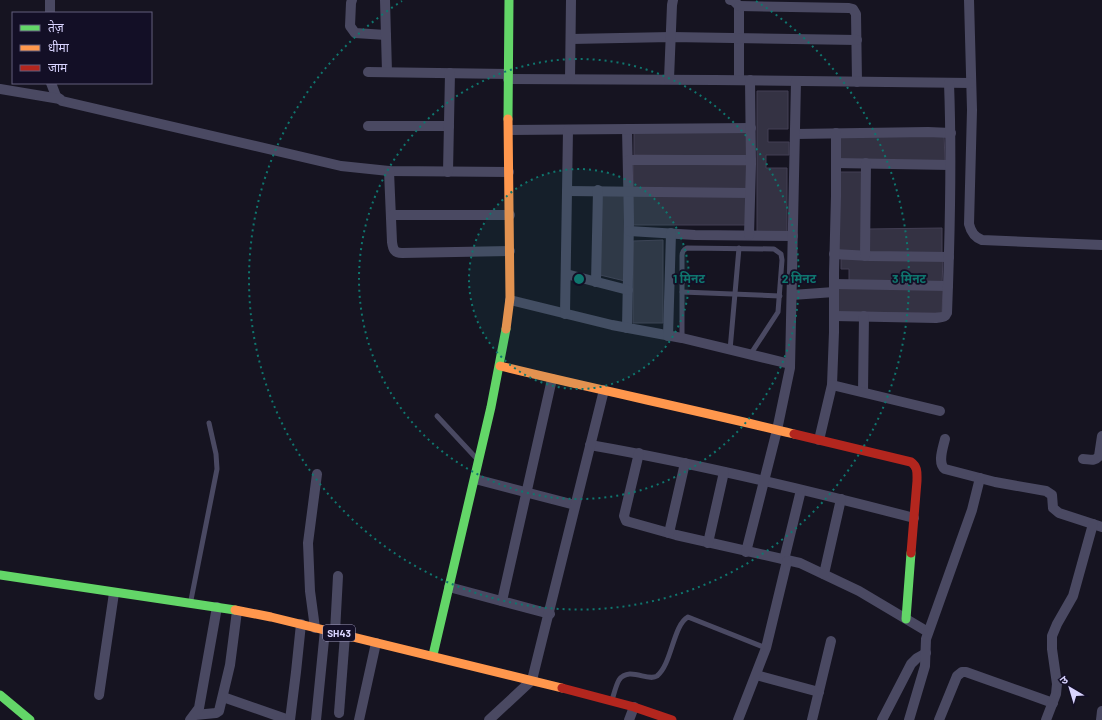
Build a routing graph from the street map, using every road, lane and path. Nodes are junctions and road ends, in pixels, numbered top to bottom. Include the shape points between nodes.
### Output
1 (50, 0) edge
2 (352, 0) edge
3 (385, 0) edge
4 (509, 0) edge
5 (571, 0) edge
6 (673, 0) edge
7 (730, 0) edge
8 (969, 0) edge
9 (739, 6) junction
10 (50, 12) edge
11 (386, 35) junction
12 (671, 37) junction
13 (739, 38) junction
14 (570, 40) junction
15 (857, 40) junction
16 (368, 72) dead end
17 (387, 72) junction
18 (450, 73) junction
19 (508, 77) junction
20 (570, 79) junction
21 (669, 79) junction
22 (739, 80) junction
23 (750, 80) junction
24 (796, 81) junction
25 (857, 82) junction
26 (949, 83) junction
27 (971, 83) junction
28 (51, 84) edge
29 (0, 88) edge
30 (60, 99) junction
31 (368, 126) dead end
32 (449, 126) junction
33 (751, 128) junction
34 (627, 129) junction
35 (509, 130) junction
36 (568, 130) junction
37 (836, 133) junction
38 (795, 134) junction
39 (951, 134) junction
40 (628, 160) junction
41 (751, 160) junction
42 (836, 163) junction
43 (866, 164) junction
44 (950, 165) junction
45 (389, 171) junction
46 (448, 172) junction
47 (509, 172) junction
48 (567, 190) junction
49 (598, 190) junction
50 (629, 191) junction
51 (750, 193) junction
52 (391, 215) junction
53 (510, 215) junction
54 (629, 231) junction
55 (671, 234) junction
56 (749, 235) junction
57 (794, 236) junction
58 (1102, 245) edge
59 (739, 248) junction
60 (510, 251) junction
61 (834, 254) junction
62 (865, 256) junction
63 (949, 257) junction
64 (566, 274) junction
65 (596, 282) junction
66 (948, 286) junction
67 (834, 288) junction
68 (628, 290) junction
69 (682, 292) junction
70 (735, 295) junction
71 (792, 295) junction
72 (780, 296) junction
73 (510, 300) junction
74 (565, 314) junction
75 (834, 316) junction
76 (864, 316) junction
77 (627, 328) junction
78 (668, 336) junction
79 (682, 338) junction
80 (730, 350) junction
81 (750, 355) junction
82 (790, 364) junction
83 (500, 366) junction
84 (552, 379) junction
85 (832, 385) junction
86 (604, 390) junction
87 (864, 392) junction
88 (940, 410) dead end
89 (437, 416) dead end
90 (209, 423) dead end
91 (778, 430) junction
92 (1102, 436) edge
93 (945, 439) dead end
94 (819, 440) junction
95 (590, 445) junction
96 (639, 453) junction
97 (1083, 458) dead end
98 (479, 461) junction
99 (685, 463) junction
100 (724, 472) junction
101 (317, 474) dead end
102 (980, 478) junction
103 (475, 479) junction
104 (764, 482) junction
105 (801, 490) junction
106 (526, 492) junction
107 (841, 499) junction
108 (575, 505) junction
109 (914, 518) junction
110 (1098, 525) edge
111 (669, 533) junction
112 (708, 543) junction
113 (746, 552) junction
114 (786, 561) junction
115 (824, 574) junction
116 (0, 575) edge
117 (338, 576) dead end
118 (449, 587) junction
119 (114, 593) junction
120 (502, 601) junction
121 (190, 603) junction
122 (217, 607) junction
123 (237, 611) junction
124 (550, 614) junction
125 (906, 620) junction
126 (301, 624) junction
127 (315, 628) junction
128 (330, 631) junction
129 (928, 632) junction
130 (346, 635) junction
131 (831, 641) dead end
132 (376, 643) junction
133 (766, 648) junction
134 (926, 653) junction
135 (433, 655) junction
136 (756, 675) junction
137 (532, 680) junction
138 (819, 692) junction
139 (0, 695) edge
140 (99, 695) dead end
141 (223, 697) junction
142 (612, 701) junction
143 (1053, 703) junction
144 (634, 707) junction
145 (1102, 711) edge
146 (339, 713) dead end
147 (193, 717) edge
148 (30, 720) edge
149 (289, 720) edge
150 (316, 720) edge
151 (360, 720) edge
152 (489, 720) edge
153 (629, 720) edge
154 (672, 720) edge
155 (738, 720) edge
156 (812, 720) edge
157 (882, 720) edge
158 (909, 720) edge
159 (939, 720) edge
160 (1046, 720) edge
161 (1101, 720) edge

1 - 10 street
2 - 11 street via 350,26 354,33
3 - 11 street
4 - 19 street
5 - 14 street
6 - 12 street
7 - 9 street
8 - 27 street
9 - 13 street
9 - 15 street via 853,9 856,14
11 - 17 street
12 - 13 street
12 - 14 street
12 - 21 street
13 - 15 street
13 - 22 street
14 - 20 street
15 - 25 street
16 - 17 street
17 - 18 street
18 - 19 street
18 - 32 street
19 - 20 street
19 - 35 street
20 - 21 street
21 - 22 street
22 - 23 street
23 - 24 street
23 - 33 street
24 - 25 street
24 - 38 street
25 - 26 street
26 - 27 street
26 - 39 street
27 - 58 street via 969,224 973,234 982,240
28 - 30 street
29 - 30 street
30 - 45 street via 340,166
31 - 32 street
32 - 46 street
33 - 34 street
33 - 41 street
34 - 36 street
34 - 40 street
35 - 36 street
35 - 47 street
36 - 48 street
37 - 38 street
37 - 39 street
37 - 42 street
38 - 57 street
39 - 44 street
40 - 41 street
40 - 50 street
41 - 51 street
42 - 43 street
42 - 61 street
43 - 44 street
43 - 62 street
44 - 63 street
45 - 46 street
45 - 52 street
46 - 47 street
47 - 53 street
48 - 49 street
48 - 64 street
49 - 50 street
49 - 65 street
50 - 51 street
50 - 54 street
51 - 56 street
52 - 53 street
52 - 60 street via 393,249 398,253
53 - 60 street
54 - 55 street
54 - 68 street
55 - 56 street
55 - 78 street
56 - 57 street
57 - 71 street
59 - 69 lane via 684,249
59 - 70 lane
59 - 72 lane via 774,249 781,254
60 - 73 street
61 - 62 street
61 - 67 street
62 - 63 street
63 - 66 street
64 - 65 street
64 - 74 street
65 - 68 street
66 - 67 street
66 - 76 street via 947,313 943,317
67 - 71 street
67 - 75 street
68 - 77 street
69 - 70 lane
69 - 79 lane
70 - 72 lane
70 - 80 lane
71 - 82 street
72 - 81 lane via 776,316
73 - 74 street
73 - 83 street
74 - 77 street
75 - 76 street
75 - 85 street
76 - 87 street
77 - 78 street
78 - 79 street
79 - 80 street
80 - 81 street
81 - 82 street
82 - 91 street
83 - 84 street
83 - 98 street
84 - 86 street
84 - 106 street
85 - 87 street
85 - 94 street
86 - 91 street
86 - 95 street
87 - 88 street
89 - 98 lane
90 - 121 lane via 217,469
91 - 94 street
91 - 104 street
92 - 97 street via 1099,456 1092,460
93 - 102 street via 940,462 942,467
94 - 109 street via 915,464 917,480
95 - 96 street
95 - 108 street
96 - 99 street
96 - 111 street via 624,519
98 - 103 street
99 - 100 street
99 - 111 street
100 - 104 street
100 - 112 street
101 - 127 street via 308,550
102 - 110 street via 1046,491 1052,495 1054,508 1059,513
102 - 129 street via 972,510
103 - 106 street
103 - 118 street
104 - 105 street
104 - 113 street
105 - 107 street
105 - 114 street
106 - 108 street
106 - 120 street
107 - 109 street
107 - 115 street
108 - 124 street
109 - 125 street
110 - 143 street via 1073,596 1052,636 1057,684
111 - 112 street
112 - 113 street
113 - 114 street
114 - 115 street
114 - 133 street
115 - 125 street via 859,591
116 - 119 street, SH43
117 - 128 street
118 - 120 street
118 - 135 street
119 - 121 street, SH43
119 - 140 street
120 - 124 street
121 - 122 street, SH43
122 - 123 street, SH43
122 - 147 street via 199,708
123 - 126 street, SH43
123 - 141 street
124 - 137 street
125 - 129 street
126 - 127 street, SH43
126 - 149 street
127 - 128 street, SH43
128 - 130 street, SH43
128 - 150 street
129 - 134 street
130 - 132 street, SH43
130 - 146 street
131 - 138 street
132 - 135 street, SH43
132 - 151 street
133 - 136 street
133 - 142 lane via 688,617 681,622 674,644 657,676 630,674 622,677
134 - 157 street via 911,664
134 - 158 street via 925,666
135 - 137 street, SH43
136 - 138 street
136 - 155 street
137 - 142 street, SH43
137 - 152 street
138 - 156 street
139 - 148 street
141 - 147 street via 219,711
141 - 149 street
142 - 144 street, SH43
143 - 159 street via 962,672 957,676
143 - 160 street
144 - 153 street
144 - 154 street, SH43
145 - 161 street

